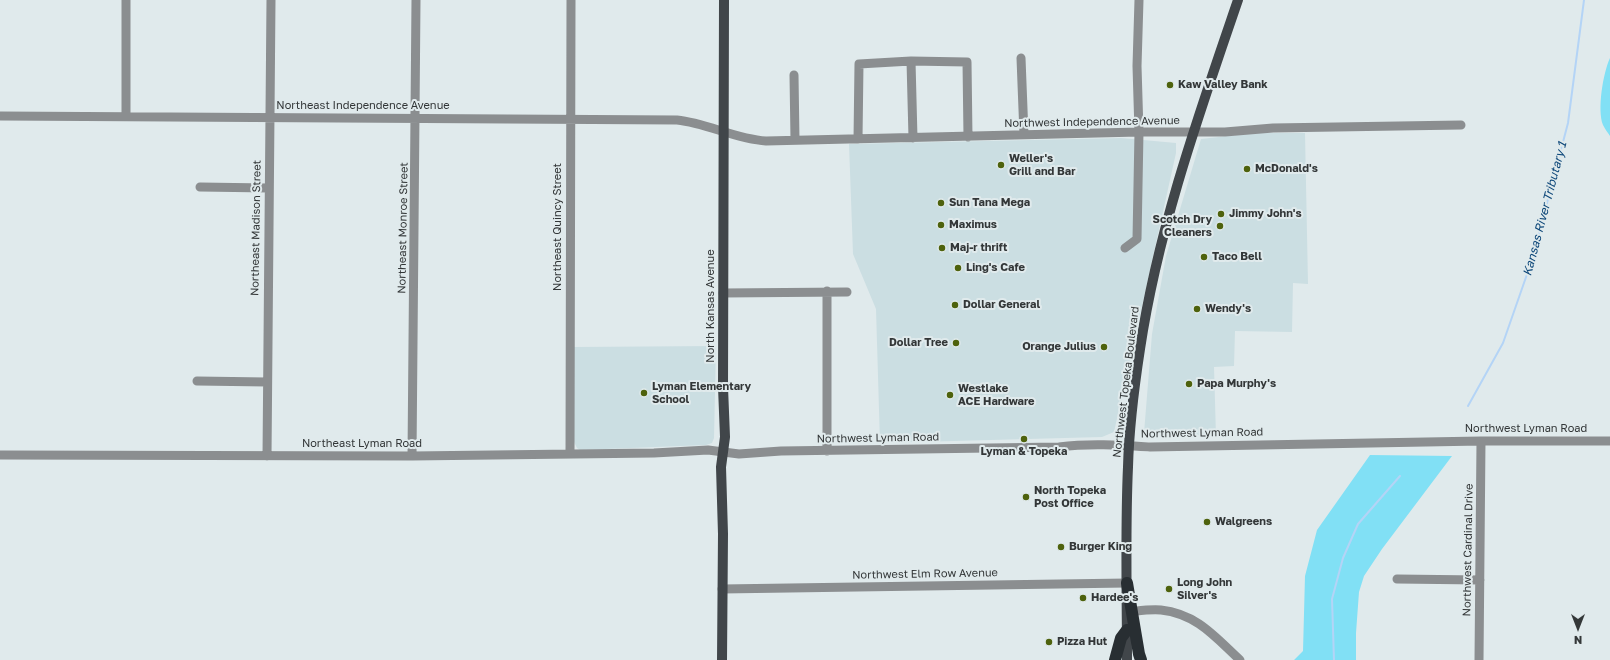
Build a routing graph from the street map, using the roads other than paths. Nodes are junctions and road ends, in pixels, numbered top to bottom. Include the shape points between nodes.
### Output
1 (126, 0) edge
2 (271, 0) edge
3 (416, 0) edge
4 (572, 0) edge
5 (724, 0) edge
6 (1139, 0) edge
7 (1238, 0) edge
8 (1021, 58) dead end
9 (911, 61) junction
10 (794, 75) dead end
11 (0, 116) edge
12 (126, 116) junction
13 (269, 118) junction
14 (416, 118) junction
15 (571, 119) junction
16 (1462, 125) dead end
17 (723, 131) junction
18 (1139, 132) junction
19 (1194, 132) junction
20 (1024, 135) junction
21 (968, 137) junction
22 (913, 138) junction
23 (858, 139) junction
24 (795, 140) junction
25 (200, 187) dead end
26 (268, 188) junction
27 (1125, 248) dead end
28 (827, 291) junction
29 (847, 292) dead end
30 (723, 293) junction
31 (197, 381) dead end
32 (267, 382) junction
33 (1481, 441) junction
34 (1610, 441) edge
35 (1130, 445) junction
36 (827, 451) junction
37 (723, 452) junction
38 (570, 454) junction
39 (0, 455) edge
40 (267, 456) junction
41 (412, 456) junction
42 (1397, 579) dead end
43 (1480, 580) junction
44 (1127, 583) junction
45 (722, 589) junction
46 (1129, 612) junction
47 (1127, 630) junction
48 (722, 660) edge
49 (1115, 660) edge
50 (1127, 660) edge
51 (1141, 660) edge
52 (1240, 660) edge
53 (1479, 660) edge

1 - 12 street
2 - 13 street, Northeast Madison Street
3 - 14 street, Northeast Monroe Street
4 - 15 street, Northeast Quincy Street
5 - 17 main road, North Kansas Avenue
6 - 18 street
7 - 19 main road, Northwest Topeka Boulevard
8 - 20 street
9 - 21 street via 967,62
9 - 22 street
9 - 23 street via 859,64
10 - 24 street
11 - 12 street, Northeast Independence Avenue
12 - 13 street, Northeast Independence Avenue
13 - 14 street, Northeast Independence Avenue
13 - 26 street, Northeast Madison Street
14 - 15 street, Northeast Independence Avenue
14 - 41 street, Northeast Monroe Street
15 - 17 street, Northeast Independence Avenue via 677,120
15 - 38 street, Northeast Quincy Street
16 - 19 street, Northwest Independence Avenue
17 - 24 street, Northwest Independence Avenue via 757,140
17 - 30 main road, North Kansas Avenue
18 - 19 street, Northwest Independence Avenue
18 - 20 street, Northwest Independence Avenue
18 - 27 street via 1137,239
19 - 35 main road, Northwest Topeka Boulevard via 1171,203 1151,288 1140,349
20 - 21 street, Northwest Independence Avenue
21 - 22 street, Northwest Independence Avenue
22 - 23 street, Northwest Independence Avenue
23 - 24 street, Northwest Independence Avenue
25 - 26 street
26 - 32 street, Northeast Madison Street
28 - 29 street
28 - 30 street
28 - 36 street
30 - 37 main road, North Kansas Avenue
31 - 32 street
32 - 40 street, Northeast Madison Street
33 - 34 street, Northwest Lyman Road
33 - 35 street, Northwest Lyman Road via 1150,447
33 - 43 street, Northwest Cardinal Drive
35 - 36 street, Northwest Lyman Road
35 - 44 main road, Northwest Topeka Boulevard
36 - 37 street, Northwest Lyman Road via 739,454
37 - 38 street, Northeast Lyman Road via 693,450
37 - 45 main road, North Kansas Avenue
38 - 41 street, Northeast Lyman Road
39 - 40 street, Northeast Lyman Road
40 - 41 street, Northeast Lyman Road
42 - 43 street
43 - 53 street, Northwest Cardinal Drive
44 - 45 street, Northwest Elm Row Avenue
44 - 46 highway
45 - 48 main road, North Kansas Avenue
46 - 47 main road
46 - 51 highway
46 - 52 street via 1159,610 1195,620
47 - 49 highway via 1121,638
47 - 50 main road

